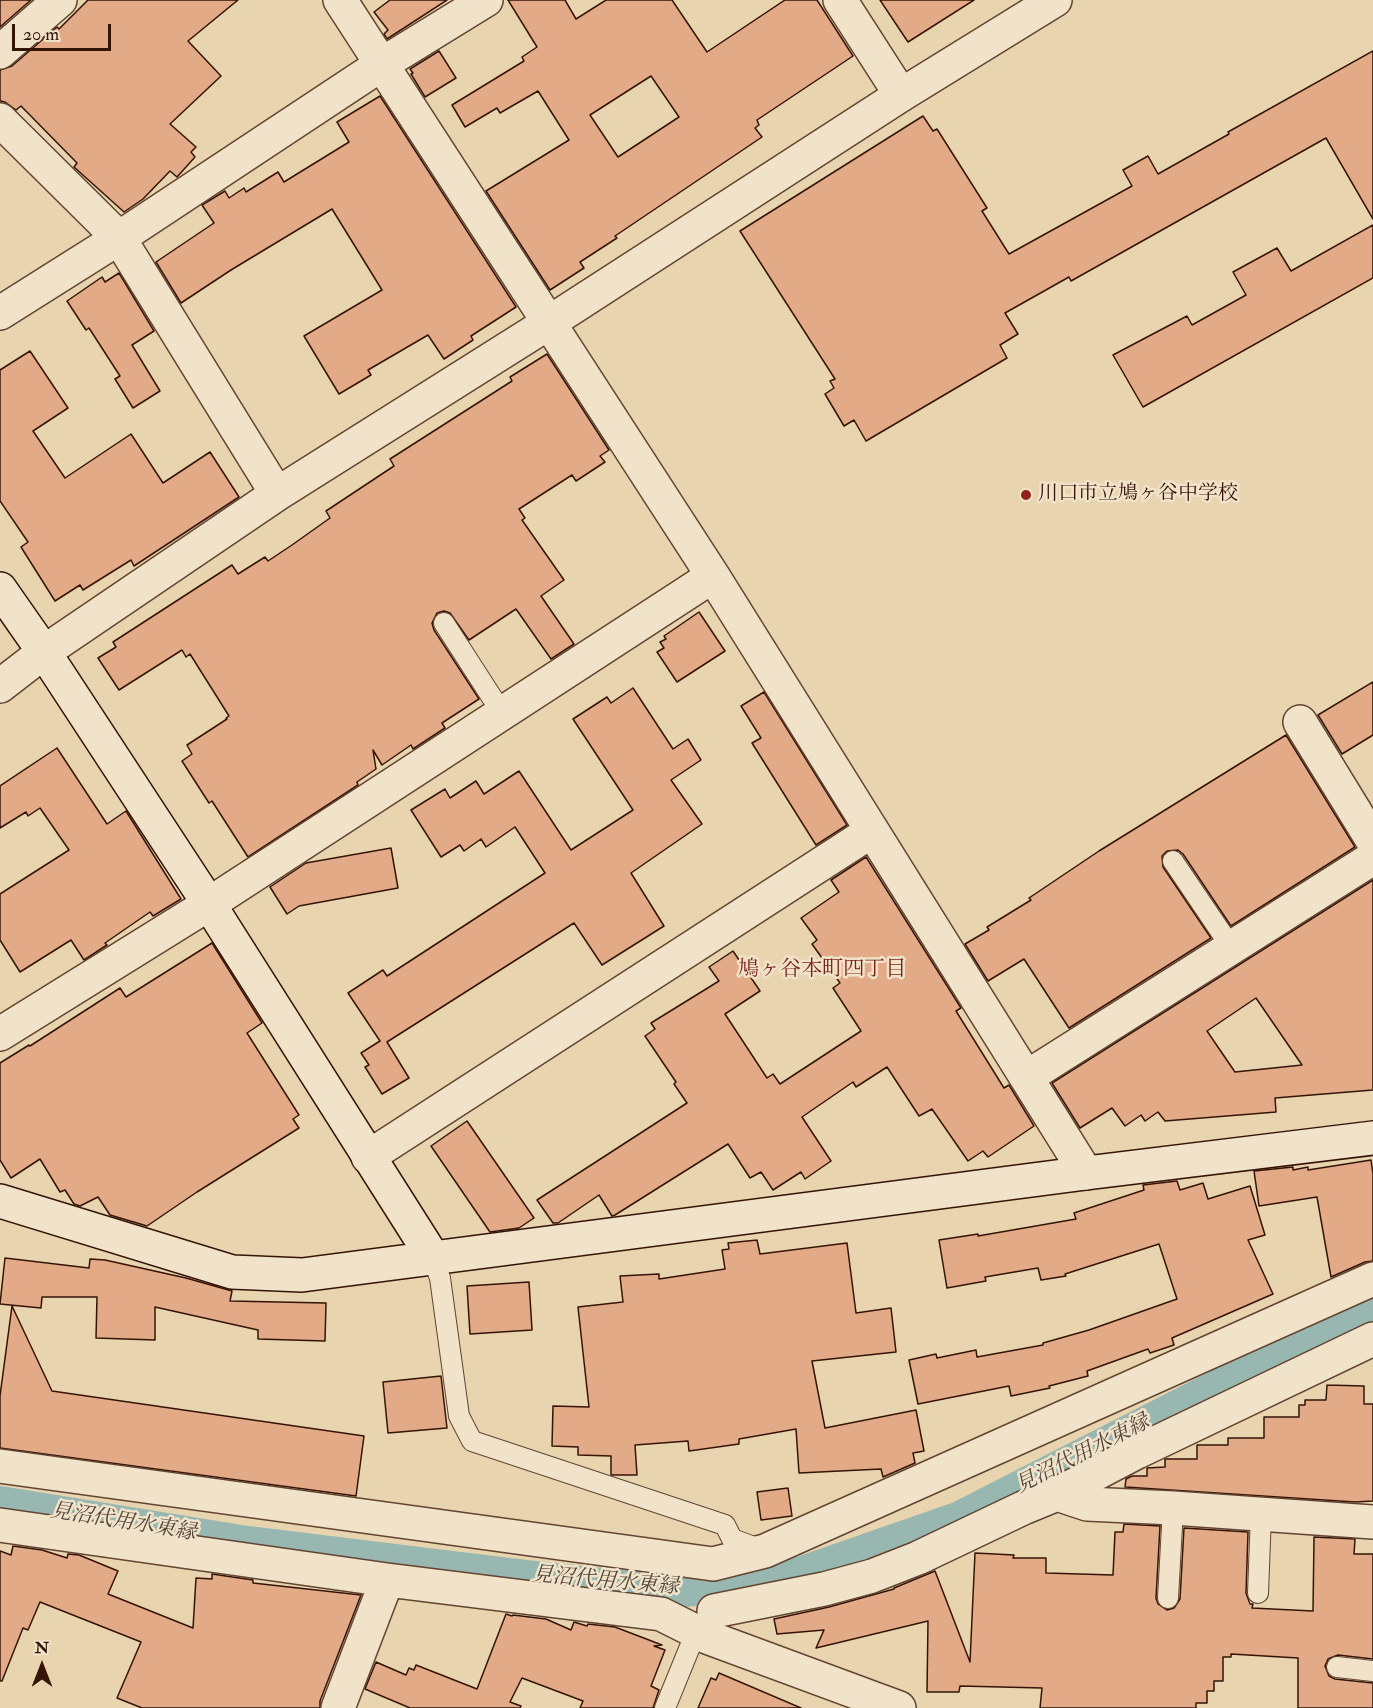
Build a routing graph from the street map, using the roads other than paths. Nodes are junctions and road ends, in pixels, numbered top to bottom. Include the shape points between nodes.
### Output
1 (60, 0) edge
2 (340, 0) edge
3 (486, 0) edge
4 (840, 0) edge
5 (1055, 0) edge
6 (0, 52) edge
7 (382, 64) junction
8 (901, 95) junction
9 (0, 120) edge
10 (119, 238) junction
11 (0, 313) edge
12 (550, 322) junction
13 (277, 494) junction
14 (713, 576) junction
15 (0, 590) edge
16 (444, 623) dead end
17 (44, 652) junction
18 (0, 686) edge
19 (502, 713) junction
20 (1300, 722) dead end
21 (872, 831) junction
22 (1373, 841) edge
23 (1373, 858) edge
24 (1173, 861) dead end
25 (209, 904) junction
26 (1231, 947) junction
27 (0, 1034) edge
28 (1027, 1077) junction
29 (1373, 1138) edge
30 (368, 1157) junction
31 (1086, 1173) junction
32 (0, 1201) edge
33 (432, 1256) junction
34 (1373, 1279) edge
35 (1373, 1339) edge
36 (0, 1466) edge
37 (1057, 1494) junction
38 (1173, 1508) junction
39 (1261, 1514) junction
40 (1373, 1522) edge
41 (0, 1525) edge
42 (765, 1551) junction
43 (713, 1564) junction
44 (387, 1580) junction
45 (1258, 1593) dead end
46 (1168, 1598) dead end
47 (705, 1627) junction
48 (1337, 1667) dead end
49 (1373, 1671) edge
50 (338, 1708) edge
51 (665, 1708) edge
52 (899, 1708) edge

1 - 6 street
2 - 7 street
3 - 7 street
4 - 8 street
5 - 8 street
7 - 10 street
7 - 12 street
8 - 12 street
9 - 10 street
10 - 11 street
10 - 13 street
12 - 13 street
12 - 14 street
13 - 17 street
14 - 19 street
14 - 21 street
15 - 17 street
16 - 19 lane
17 - 18 street
17 - 25 street
19 - 25 street
20 - 22 street
21 - 28 street
21 - 30 street
23 - 26 street
24 - 26 lane
25 - 27 street
25 - 30 street
26 - 28 street
28 - 31 street
29 - 31 street
30 - 33 street
31 - 33 street
32 - 33 street via 232,1272 302,1275
33 - 42 lane via 440,1278 459,1416 472,1441 725,1525 732,1539
34 - 42 street
35 - 37 street
36 - 43 street
37 - 38 street via 1087,1504
37 - 47 street via 872,1576
38 - 39 street
38 - 46 lane
39 - 40 street
39 - 45 lane
41 - 44 street
42 - 43 street
43 - 47 street
44 - 47 street via 661,1614
44 - 50 street
47 - 51 lane
47 - 52 street
48 - 49 lane

